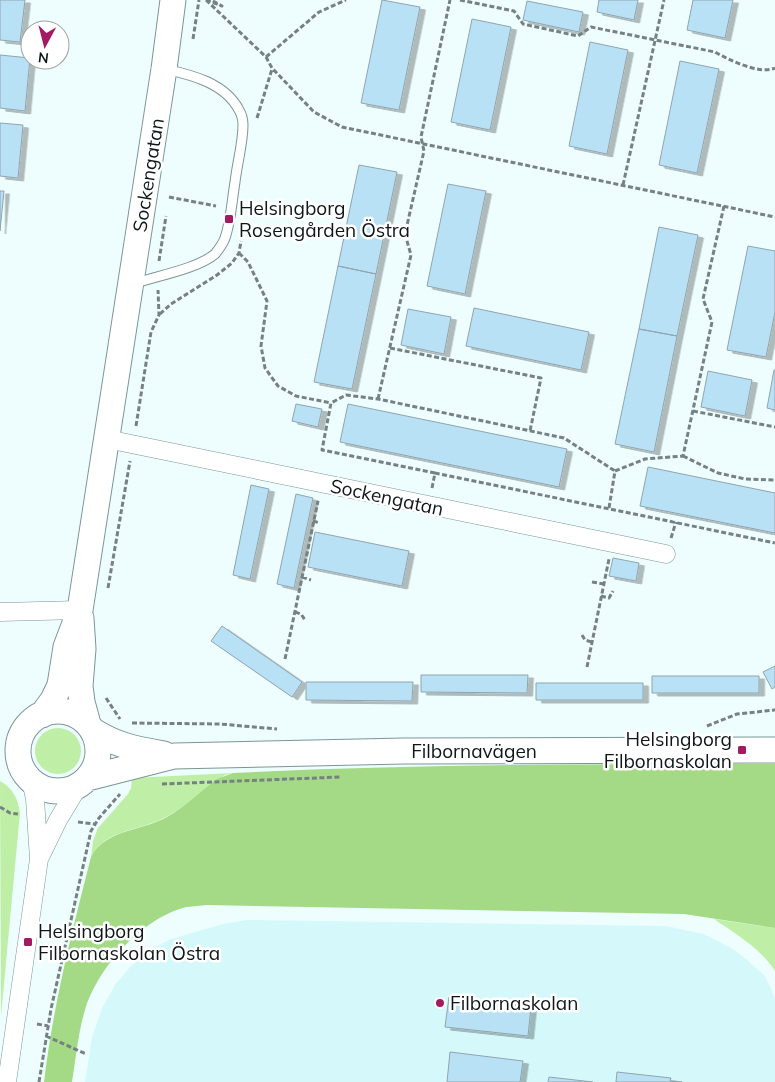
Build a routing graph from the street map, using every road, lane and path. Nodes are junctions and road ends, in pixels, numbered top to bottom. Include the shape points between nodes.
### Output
1 (173, 0) edge
2 (199, 0) edge
3 (205, 0) edge
4 (211, 0) edge
5 (346, 0) edge
6 (450, 0) edge
7 (460, 0) edge
8 (664, 0) edge
9 (193, 39) dead end
10 (656, 40) junction
11 (266, 57) junction
12 (164, 68) junction
13 (775, 68) edge
14 (422, 143) junction
15 (623, 185) junction
16 (170, 188) dead end
17 (169, 197) junction
18 (216, 206) dead end
19 (724, 206) junction
20 (775, 217) edge
21 (239, 254) dead end
22 (158, 276) junction
23 (130, 285) junction
24 (390, 348) junction
25 (378, 399) junction
26 (330, 403) junction
27 (693, 411) junction
28 (775, 427) edge
29 (530, 431) junction
30 (107, 439) junction
31 (133, 444) junction
32 (683, 456) junction
33 (615, 471) junction
34 (435, 474) junction
35 (775, 480) edge
36 (321, 483) junction
37 (428, 506) junction
38 (608, 508) junction
39 (313, 522) junction
40 (320, 523) dead end
41 (612, 543) junction
42 (775, 543) edge
43 (666, 554) dead end
44 (302, 578) junction
45 (312, 580) dead end
46 (592, 582) dead end
47 (604, 584) junction
48 (613, 591) dead end
49 (601, 596) junction
50 (107, 598) dead end
51 (80, 610) junction
52 (0, 612) edge
53 (295, 612) junction
54 (305, 620) dead end
55 (582, 635) dead end
56 (592, 642) junction
57 (285, 659) dead end
58 (587, 666) dead end
59 (102, 692) dead end
60 (37, 718) junction
61 (90, 727) junction
62 (0, 734) edge
63 (775, 750) edge
64 (0, 753) edge
65 (124, 757) junction
66 (28, 776) junction
67 (342, 777) dead end
68 (84, 781) junction
69 (159, 784) dead end
70 (39, 860) junction
71 (37, 1024) dead end
72 (48, 1026) junction
73 (46, 1036) junction
74 (86, 1054) dead end
75 (7, 1082) edge
76 (39, 1082) edge

1 - 12 street, Sockengatan
2 - 9 path
3 - 4 path via 222,6
3 - 11 path
5 - 11 path via 319,12
6 - 14 path
7 - 10 path via 514,11 523,24 578,36 591,27
8 - 10 path
10 - 13 path via 715,52 733,62 769,70
10 - 15 path
11 - 14 path via 272,68 314,112 342,127
12 - 22 lane via 216,87 236,105 243,126 224,243 195,266
12 - 23 street, Sockengatan
14 - 15 path
14 - 24 path via 424,151 405,234 412,255
15 - 19 path
16 - 17 path
17 - 18 path
17 - 22 path
19 - 20 path
19 - 27 path via 703,299 712,322
21 - 26 path via 248,262 267,301 261,346 265,368 278,386 296,396
22 - 23 lane
22 - 31 path via 159,315 151,332
23 - 30 street, Sockengatan
24 - 25 path
24 - 29 path via 541,378
25 - 26 path via 346,395
25 - 29 path
26 - 34 path via 322,450
27 - 28 path
27 - 32 path
29 - 33 path via 564,438
30 - 31 street, Sockengatan
30 - 51 street, Sockengatan
31 - 36 street, Sockengatan
31 - 50 path
32 - 33 path via 644,459
32 - 35 path via 718,473 744,479
33 - 38 path
34 - 37 path
34 - 38 path
36 - 37 street, Sockengatan
36 - 39 path
37 - 41 street, Sockengatan
38 - 42 path
39 - 40 path
39 - 44 path
41 - 43 street, Sockengatan
41 - 47 path
44 - 45 path
44 - 53 path
46 - 47 path
47 - 49 path
48 - 49 path via 609,598
49 - 56 path
51 - 52 street
51 - 60 street, Sockengatan via 66,647 60,685 53,700
51 - 61 street, Sockengatan via 83,649 80,686
53 - 54 path
53 - 57 path
55 - 56 path
56 - 58 path
59 - 65 path via 124,724
60 - 61 street via 51,712 71,713
60 - 62 street
60 - 66 street via 25,730 18,751
61 - 65 street
61 - 68 street via 97,742 98,755 95,767
63 - 65 street, Filbornavägen via 404,751
64 - 66 street, Filbornavägen via 12,759
65 - 68 street, Filbornavägen
65 - 72 path via 124,786 91,831
66 - 68 street, Filbornavägen via 49,790 70,789
66 - 70 street via 36,798
67 - 69 path
68 - 70 street via 58,820
70 - 75 street
71 - 72 path
72 - 73 path
73 - 74 path
73 - 76 path

